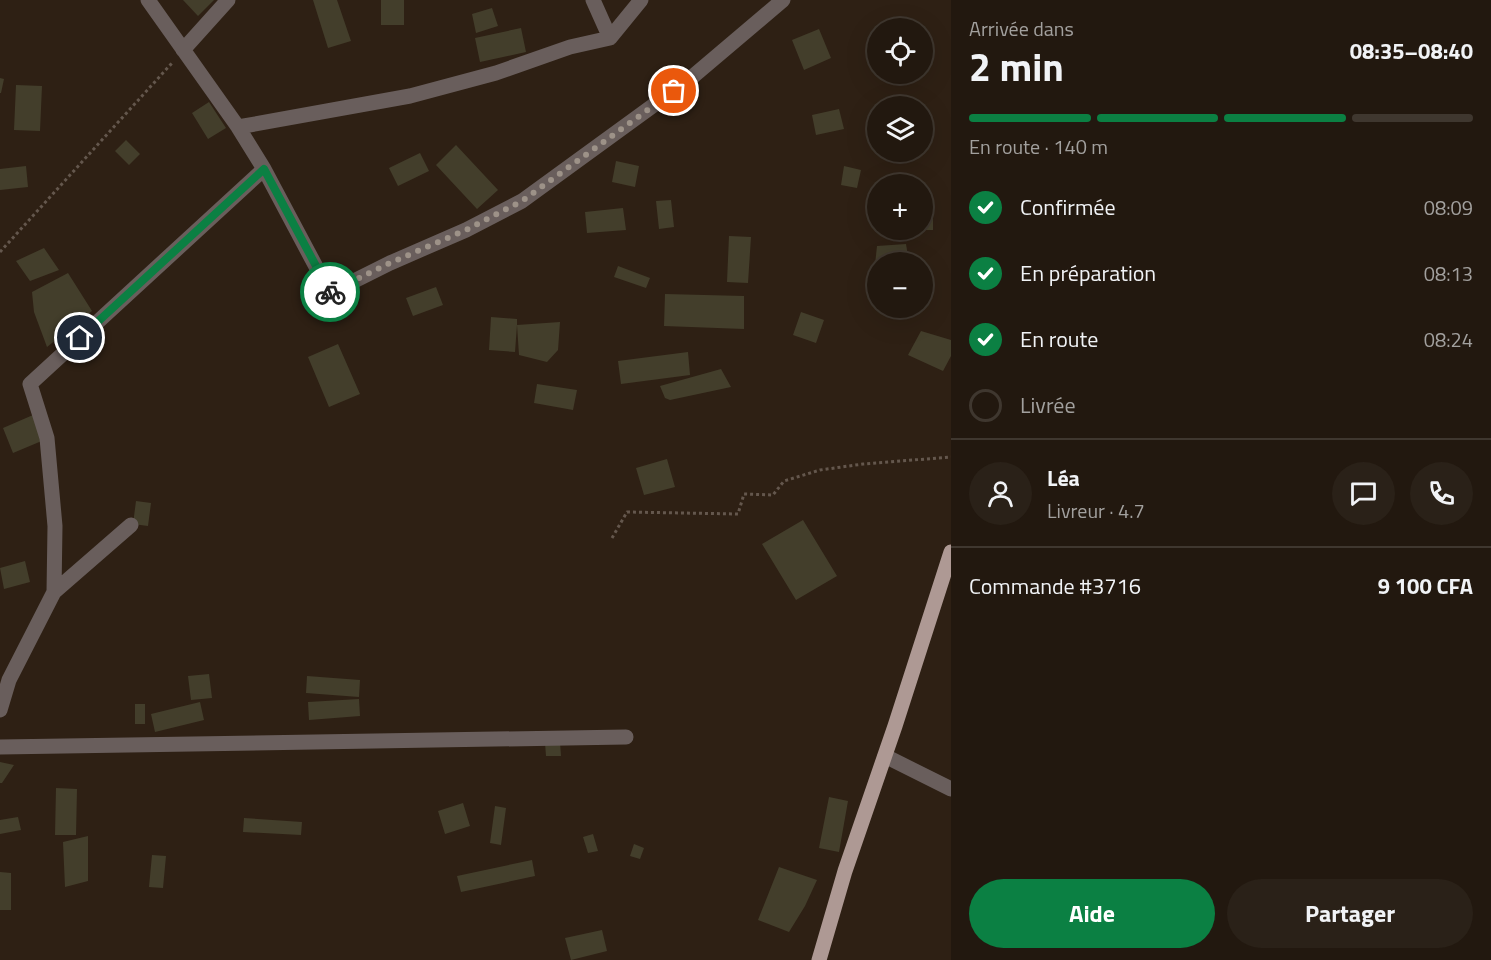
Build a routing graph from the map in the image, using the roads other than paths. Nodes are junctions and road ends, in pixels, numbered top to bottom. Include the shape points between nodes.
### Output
1 (148, 0) edge
2 (228, 0) edge
3 (593, 0) edge
4 (641, 0) edge
5 (783, 0) edge
6 (610, 38) junction
7 (183, 50) junction
8 (238, 127) junction
9 (264, 169) junction
10 (131, 525) dead end
11 (951, 552) edge
12 (54, 592) junction
13 (0, 710) edge
14 (626, 737) dead end
15 (0, 747) edge
16 (885, 756) junction
17 (951, 789) edge
18 (819, 960) edge

1 - 7 street
2 - 7 street
3 - 6 street
4 - 6 street
5 - 9 street via 691,78 522,201 330,293
6 - 8 street via 410,96
7 - 8 street
8 - 9 street
9 - 12 street via 30,384 47,438 55,526
10 - 12 street
11 - 16 main road
12 - 13 street via 9,680
14 - 15 street
16 - 17 street
16 - 18 main road

